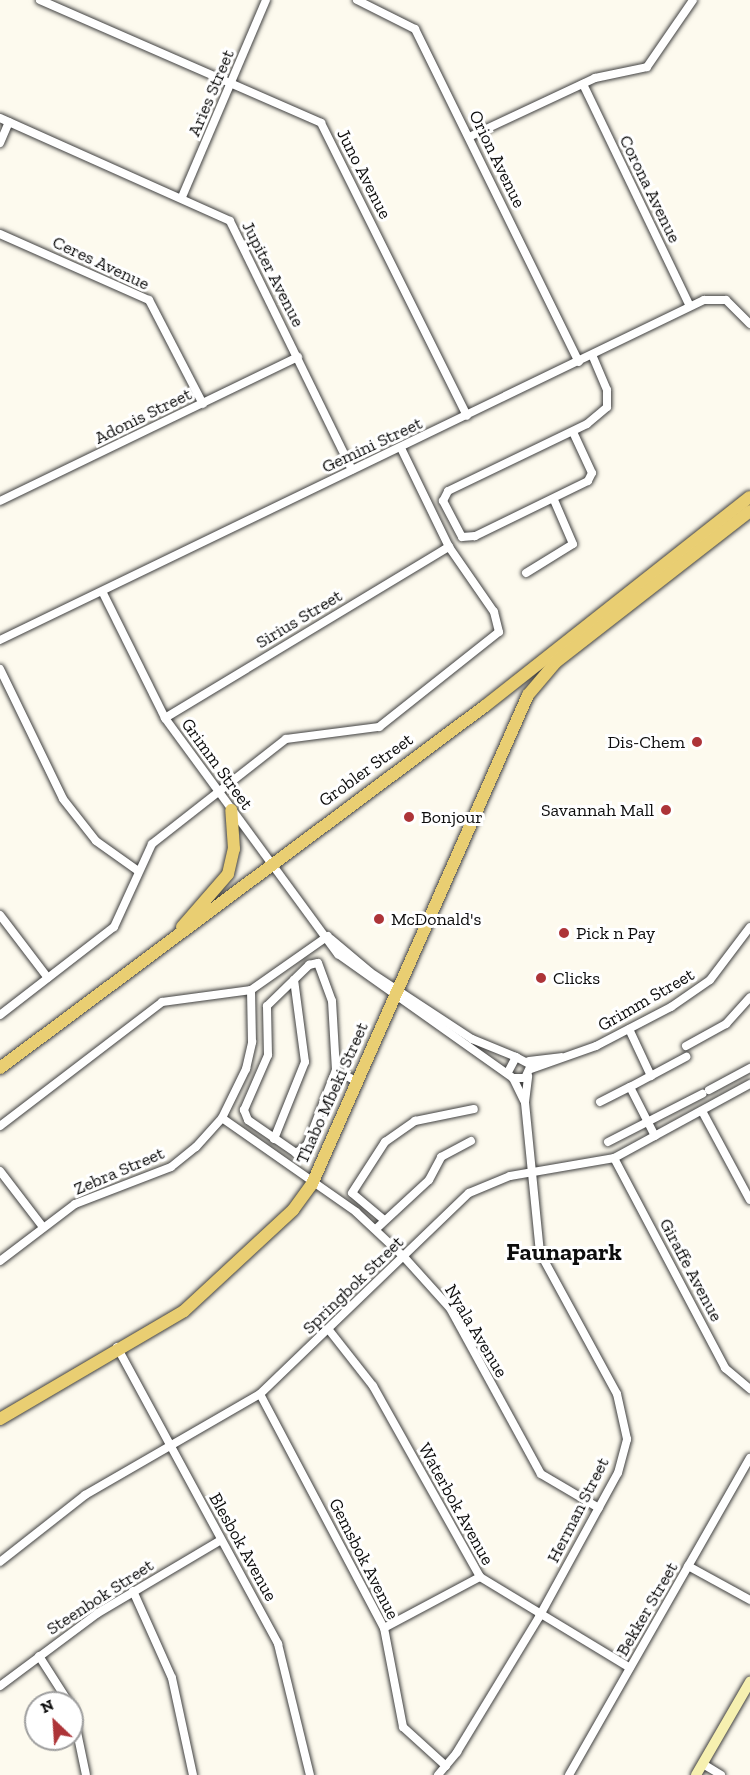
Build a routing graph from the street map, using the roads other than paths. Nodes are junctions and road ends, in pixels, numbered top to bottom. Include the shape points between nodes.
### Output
1 (40, 0) edge
2 (266, 0) edge
3 (357, 0) edge
4 (693, 0) edge
5 (232, 82) junction
6 (583, 84) junction
7 (0, 118) edge
8 (9, 122) junction
9 (469, 137) junction
10 (0, 143) edge
11 (182, 197) junction
12 (0, 234) edge
13 (690, 306) junction
14 (750, 324) edge
15 (592, 355) junction
16 (298, 357) junction
17 (579, 362) junction
18 (203, 404) junction
19 (467, 416) junction
20 (573, 432) junction
21 (401, 448) junction
22 (352, 470) junction
23 (750, 497) edge
24 (1, 499) edge
25 (554, 500) junction
26 (750, 511) edge
27 (449, 547) junction
28 (526, 573) dead end
29 (103, 593) junction
30 (597, 621) junction
31 (0, 640) edge
32 (556, 662) junction
33 (0, 669) edge
34 (485, 706) junction
35 (165, 718) junction
36 (217, 793) junction
37 (231, 810) junction
38 (272, 861) junction
39 (137, 870) junction
40 (0, 915) edge
41 (750, 927) edge
42 (176, 936) junction
43 (329, 938) junction
44 (48, 978) junction
45 (294, 980) junction
46 (250, 990) junction
47 (397, 995) junction
48 (750, 996) edge
49 (0, 1015) edge
50 (629, 1029) junction
51 (686, 1046) dead end
52 (516, 1056) junction
53 (686, 1057) dead end
54 (0, 1068) edge
55 (529, 1068) junction
56 (750, 1068) edge
57 (336, 1070) junction
58 (511, 1075) junction
59 (651, 1076) junction
60 (356, 1081) junction
61 (750, 1084) edge
62 (630, 1087) junction
63 (525, 1102) junction
64 (600, 1102) dead end
65 (474, 1109) dead end
66 (702, 1112) junction
67 (222, 1118) junction
68 (647, 1121) junction
69 (0, 1125) edge
70 (655, 1136) junction
71 (274, 1139) junction
72 (471, 1141) dead end
73 (608, 1142) dead end
74 (614, 1158) junction
75 (0, 1171) edge
76 (533, 1171) junction
77 (312, 1184) junction
78 (750, 1200) edge
79 (383, 1219) junction
80 (43, 1227) junction
81 (376, 1229) junction
82 (404, 1257) junction
83 (0, 1261) edge
84 (329, 1330) junction
85 (117, 1346) junction
86 (750, 1389) edge
87 (260, 1394) junction
88 (0, 1419) edge
89 (170, 1444) junction
90 (750, 1458) edge
91 (599, 1508) junction
92 (221, 1540) junction
93 (0, 1562) edge
94 (688, 1566) junction
95 (480, 1578) junction
96 (133, 1592) junction
97 (750, 1600) edge
98 (539, 1617) junction
99 (384, 1628) junction
100 (39, 1656) junction
101 (630, 1668) junction
102 (750, 1682) edge
103 (0, 1686) edge
104 (61, 1691) edge
105 (81, 1751) edge
106 (703, 1764) junction
107 (446, 1766) junction
108 (86, 1775) edge
109 (193, 1775) edge
110 (310, 1775) edge
111 (438, 1775) edge
112 (569, 1775) edge
113 (696, 1775) edge
114 (722, 1775) edge

1 - 5 street, Juno Avenue
2 - 5 street, Aries Street
3 - 9 street, Orion Avenue via 415,29
4 - 6 street via 647,67
5 - 11 street, Aries Street
5 - 19 street, Juno Avenue via 321,123
6 - 9 street
6 - 13 street, Corona Avenue
7 - 8 street, Jupiter Avenue
8 - 10 street
8 - 11 street, Jupiter Avenue
9 - 17 street, Orion Avenue
11 - 16 street, Jupiter Avenue via 234,226
12 - 18 street, Ceres Avenue via 149,300
13 - 14 street, Gemini Street via 712,297 726,300
13 - 15 street, Gemini Street
15 - 17 street, Gemini Street
15 - 20 street via 608,404
16 - 18 street, Adonis Street
16 - 22 street, Jupiter Avenue
17 - 19 street, Gemini Street
18 - 24 street, Adonis Street
19 - 21 street, Gemini Street
20 - 25 street via 591,477
20 - 25 street via 450,489 443,501 457,531 467,538
21 - 22 street, Gemini Street
21 - 27 street
22 - 29 street, Gemini Street
23 - 30 main road, Grobler Street
25 - 28 street via 573,544
26 - 32 main road
27 - 35 street, Sirius Street
27 - 36 street, Grobler Street via 501,627 489,644 385,723 291,736
29 - 31 street, Gemini Street
29 - 35 street, Grimm Street
30 - 32 main road
30 - 34 main road, Grobler Street
32 - 34 main road
32 - 47 main road, Thabo Mbeki Street via 528,695 509,731
33 - 39 street via 68,807 96,841
34 - 38 main road, Grobler Street
35 - 36 street, Grimm Street
36 - 37 street, Grimm Street
36 - 39 street, Grobler Street via 152,844
37 - 38 street, Grimm Street
37 - 42 main road via 234,849 228,874
38 - 42 main road, Grobler Street
38 - 43 street, Grimm Street
39 - 44 street, Grobler Street via 117,923
40 - 44 street
41 - 50 street, Grimm Street via 704,985
42 - 54 main road, Grobler Street
43 - 46 street
43 - 47 street, Grimm Street
44 - 49 street, Grobler Street
45 - 57 street via 315,962 326,973 336,1023
45 - 71 street via 305,1062
45 - 71 street via 267,1006 268,1055 244,1110 246,1119
46 - 67 street, Zebra Street via 250,1056
46 - 69 street via 162,1002
47 - 52 street, Grimm Street via 472,1039
47 - 58 street, Grimm Street
47 - 60 main road, Thabo Mbeki Street
48 - 51 street via 726,1024
50 - 55 street, Grimm Street via 568,1057
50 - 59 street
52 - 55 street, Grimm Street
52 - 58 street
53 - 59 street
55 - 58 street, Grimm Street
55 - 63 street, Herman Street
56 - 68 street
57 - 60 street
57 - 71 street via 302,1151
58 - 63 street, Herman Street
59 - 62 street
60 - 77 main road, Thabo Mbeki Street
61 - 66 street, Springbok Street
62 - 64 street
62 - 68 street
63 - 76 street, Herman Street
65 - 79 street via 415,1121 385,1142 352,1193
66 - 70 street, Springbok Street
66 - 78 street
67 - 77 street, Nyala Avenue
67 - 80 street, Zebra Street via 180,1161 87,1197
68 - 70 street
68 - 73 street
70 - 74 street, Springbok Street
72 - 79 street via 441,1157 429,1180
74 - 76 street, Springbok Street
74 - 86 street, Giraffe Avenue via 725,1368
75 - 80 street
76 - 82 street, Springbok Street via 491,1181 469,1193
76 - 91 street, Herman Street via 544,1265 617,1394 625,1419 621,1462
77 - 81 street, Nyala Avenue
77 - 85 main road, Thabo Mbeki Street via 293,1210 203,1298
79 - 81 street
80 - 83 street, Zebra Street
81 - 82 street, Nyala Avenue
82 - 84 street, Springbok Street
82 - 91 street, Nyala Avenue via 453,1314 541,1474
84 - 87 street, Springbok Street
84 - 95 street, Waterbok Avenue via 373,1386
85 - 88 main road, Thabo Mbeki Street
85 - 89 street, Blesbok Avenue
87 - 89 street, Springbok Street
87 - 99 street, Gemsbok Avenue
89 - 92 street, Blesbok Avenue
89 - 93 street, Springbok Street via 86,1495
90 - 94 street, Bekker Street
91 - 98 street, Herman Street
92 - 96 street, Steenbok Street
92 - 110 street, Blesbok Avenue via 278,1644
94 - 97 street
94 - 101 street, Bekker Street
95 - 98 street, Waterbok Avenue
95 - 99 street
96 - 100 street, Steenbok Street
96 - 109 street via 169,1669
98 - 101 street, Waterbok Avenue
98 - 107 street, Herman Street
99 - 107 street, Gemsbok Avenue via 403,1727
100 - 103 street, Steenbok Street
100 - 104 street
101 - 112 street, Bekker Street
102 - 106 street
105 - 108 street
106 - 113 street
106 - 114 street
107 - 111 street, Herman Street

